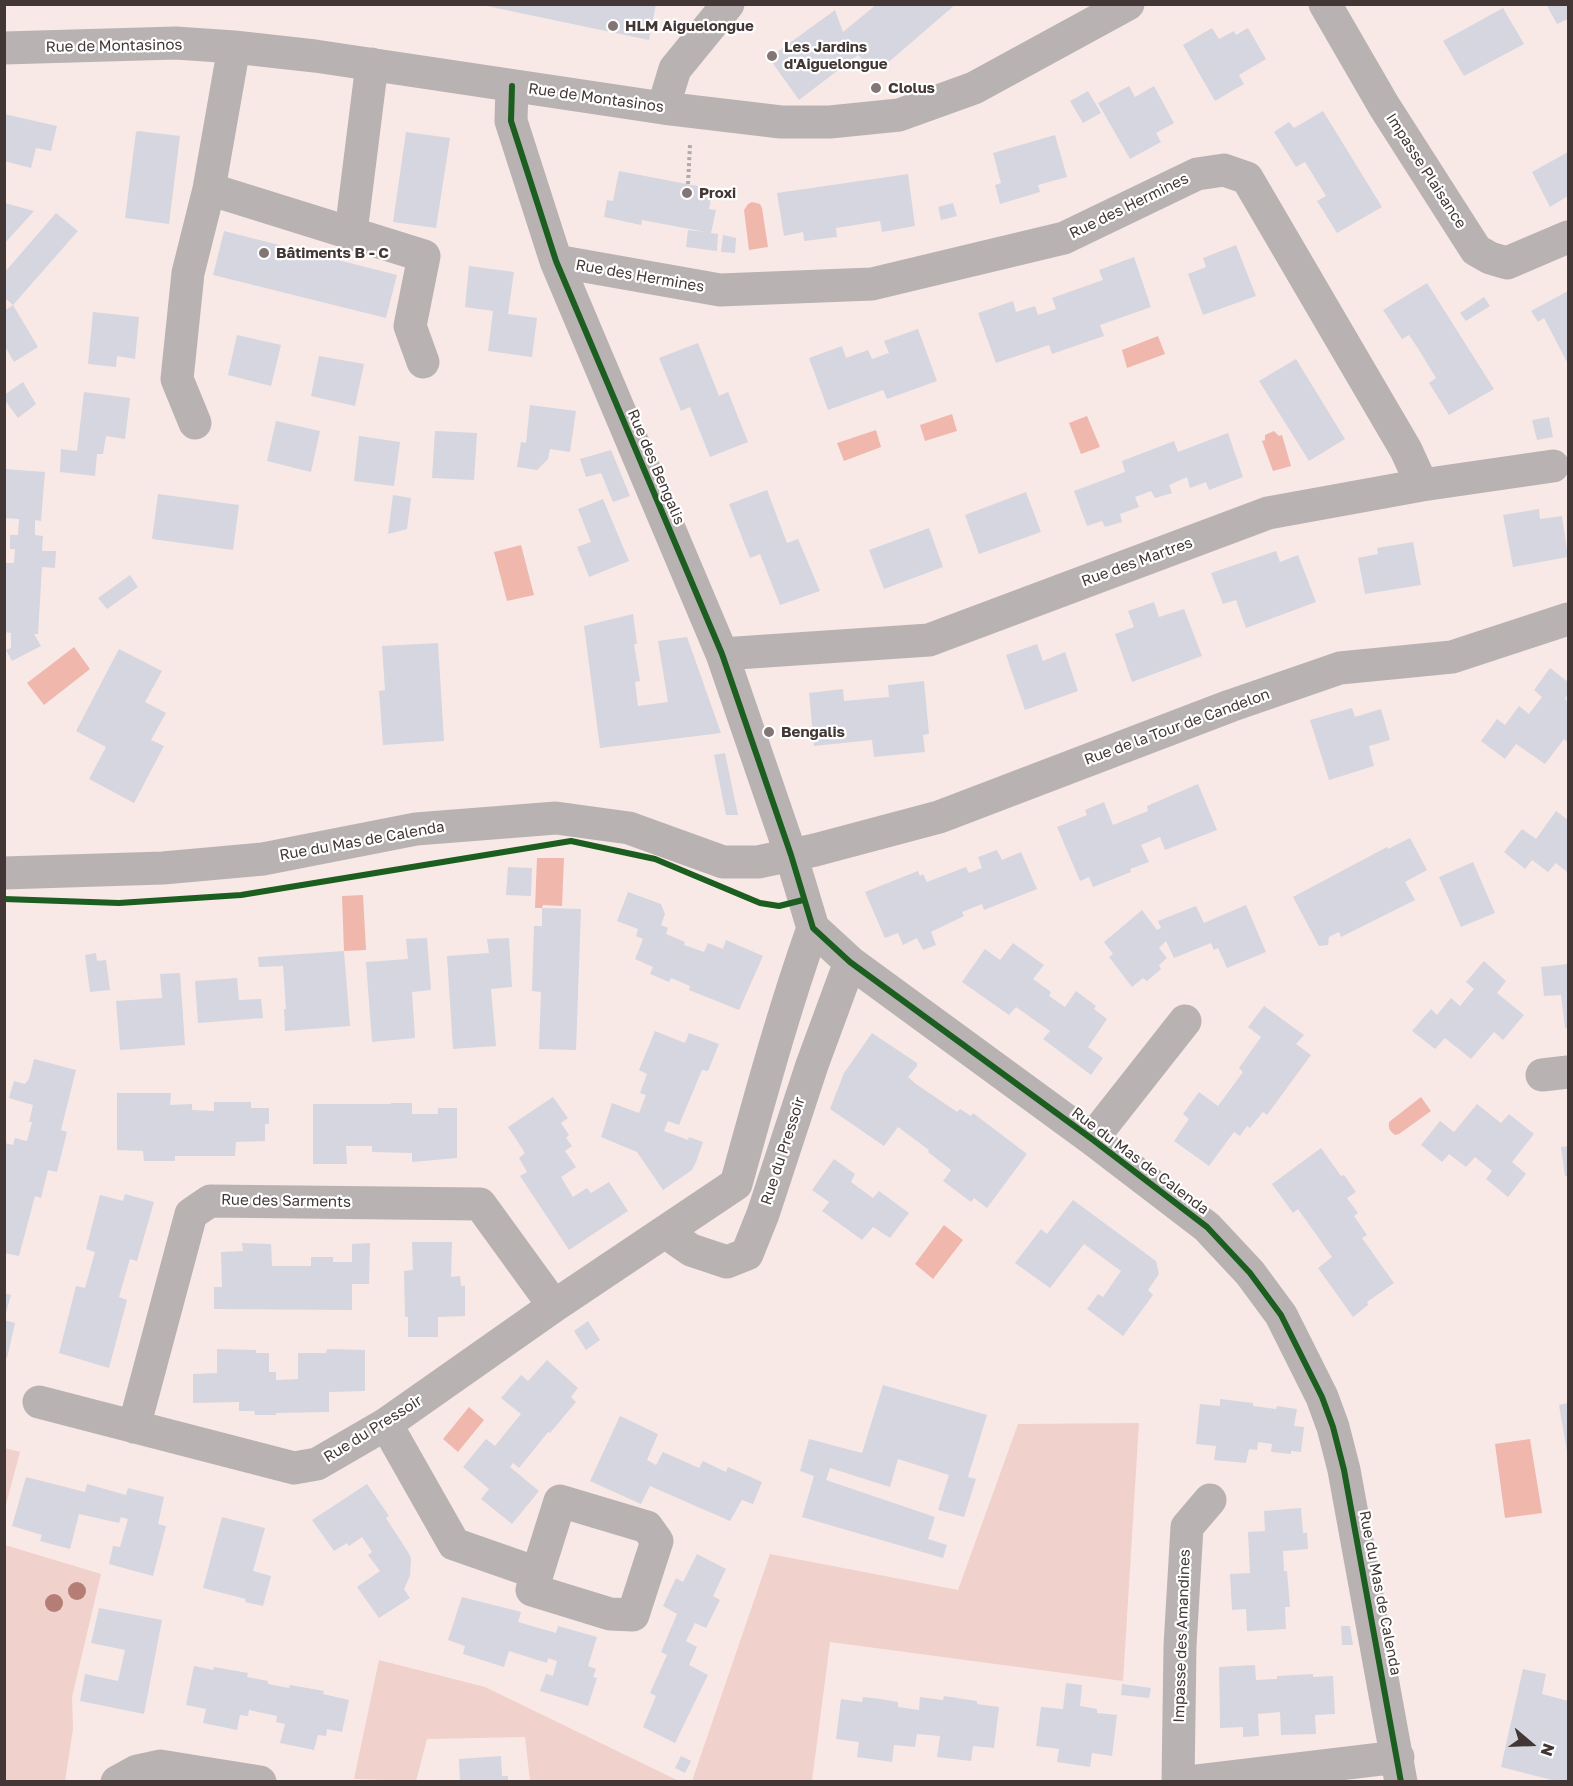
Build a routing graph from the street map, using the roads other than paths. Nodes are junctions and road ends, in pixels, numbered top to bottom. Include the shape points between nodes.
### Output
1 (1128, 4) edge
2 (1324, 4) edge
3 (728, 5) edge
4 (234, 47) junction
5 (4, 48) edge
6 (372, 64) junction
7 (512, 86) junction
8 (663, 108) junction
9 (209, 189) junction
10 (351, 232) junction
11 (1569, 237) edge
12 (556, 261) junction
13 (423, 362) dead end
14 (195, 423) dead end
15 (1553, 466) dead end
16 (1422, 485) junction
17 (1569, 619) edge
18 (722, 654) junction
19 (791, 855) junction
20 (4, 873) edge
21 (813, 928) junction
22 (850, 962) junction
23 (1185, 1022) dead end
24 (1092, 1139) junction
25 (665, 1232) junction
26 (554, 1306) junction
27 (39, 1402) dead end
28 (386, 1424) junction
29 (134, 1427) junction
30 (1210, 1500) dead end
31 (537, 1573) dead end
32 (1400, 1769) edge
33 (117, 1782) edge
34 (260, 1782) edge
35 (1178, 1782) edge
36 (1189, 1782) edge

1 - 8 street, Rue de Montasinos via 974,88 899,115 781,122
2 - 11 street, Impasse Plaisance via 1476,250 1507,263
3 - 8 street via 675,69
4 - 5 street, Rue de Montasinos via 176,44
4 - 6 street, Rue de Montasinos
4 - 9 street
6 - 7 street, Rue de Montasinos
6 - 10 street
7 - 8 street, Rue de Montasinos
7 - 12 street, Rue des Bengalis via 511,121
9 - 10 street
9 - 14 street via 188,273 177,378
10 - 13 street via 424,256 410,326
12 - 16 street, Rue des Hermines via 720,290 872,284 1064,238 1197,174 1224,170 1247,178 1406,450
12 - 18 street, Rue des Bengalis
15 - 16 street, Rue des Martres
16 - 18 street, Rue des Martres via 1268,513 928,640
17 - 19 street, Rue de la Tour de Candelon via 1452,657 1340,668 939,817
18 - 19 street, Rue des Bengalis
19 - 20 street, Rue du Mas de Calenda via 758,862 723,862 629,828 556,818 416,829 262,859 163,868
19 - 21 street
21 - 22 street, Rue du Mas de Calenda
21 - 25 street, Rue du Pressoir via 736,1184
22 - 24 street, Rue du Mas de Calenda
22 - 25 street, Rue du Pressoir via 747,1254 727,1262 691,1250
23 - 24 street, Rue du Mas de Calenda
24 - 32 street, Rue du Mas de Calenda via 1214,1235 1250,1273 1281,1315 1305,1362 1333,1427 1344,1470
25 - 26 street, Rue du Pressoir
26 - 28 street, Rue du Pressoir
26 - 29 street, Rue des Sarments via 480,1204 210,1201 191,1214
27 - 29 street, Rue du Pressoir
28 - 29 street, Rue du Pressoir via 316,1464 294,1468
28 - 31 street via 454,1544
30 - 35 street, Impasse des Amandines via 1187,1527
32 - 36 street
33 - 34 street via 137,1771 160,1766

